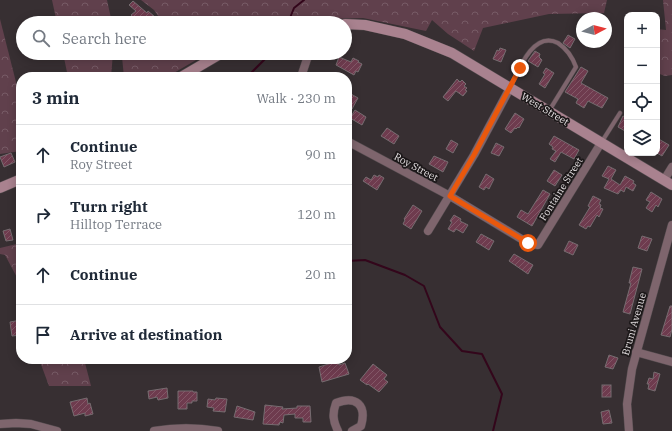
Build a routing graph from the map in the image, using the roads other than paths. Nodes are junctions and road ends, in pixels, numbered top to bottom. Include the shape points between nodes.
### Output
1 (352, 24) edge
2 (210, 60) edge
3 (307, 60) edge
4 (190, 72) edge
5 (303, 72) edge
6 (510, 88) junction
7 (548, 111) junction
8 (620, 114) dead end
9 (601, 143) junction
10 (352, 144) edge
11 (672, 167) edge
12 (16, 180) edge
13 (668, 183) edge
14 (0, 188) edge
15 (450, 196) junction
16 (672, 225) edge
17 (428, 231) dead end
18 (538, 245) joint
19 (636, 352) junction
20 (672, 362) edge
21 (0, 424) edge
22 (58, 431) edge
23 (154, 431) edge
24 (218, 431) edge
25 (338, 431) edge
26 (352, 431) edge
27 (629, 431) edge

1 - 6 main road, West Street via 405,34 452,53
2 - 4 main road
3 - 5 street
6 - 7 main road, West Street
6 - 7 lane via 531,49 543,41 552,40 564,47 573,57 576,67
6 - 15 street
7 - 9 main road, West Street
8 - 9 lane
9 - 13 main road, West Street
9 - 18 street, Fontaine Street
10 - 15 street, Roy Street
11 - 13 street
12 - 14 main road
15 - 17 street
15 - 18 street, Roy Street via 528,243
16 - 19 street, Bruni Avenue
19 - 20 street
19 - 27 street, Bruni Avenue via 627,400
21 - 22 street via 31,424
23 - 24 street via 177,427
25 - 26 street via 333,422 332,412 336,403 354,400 361,406 364,416 361,426

